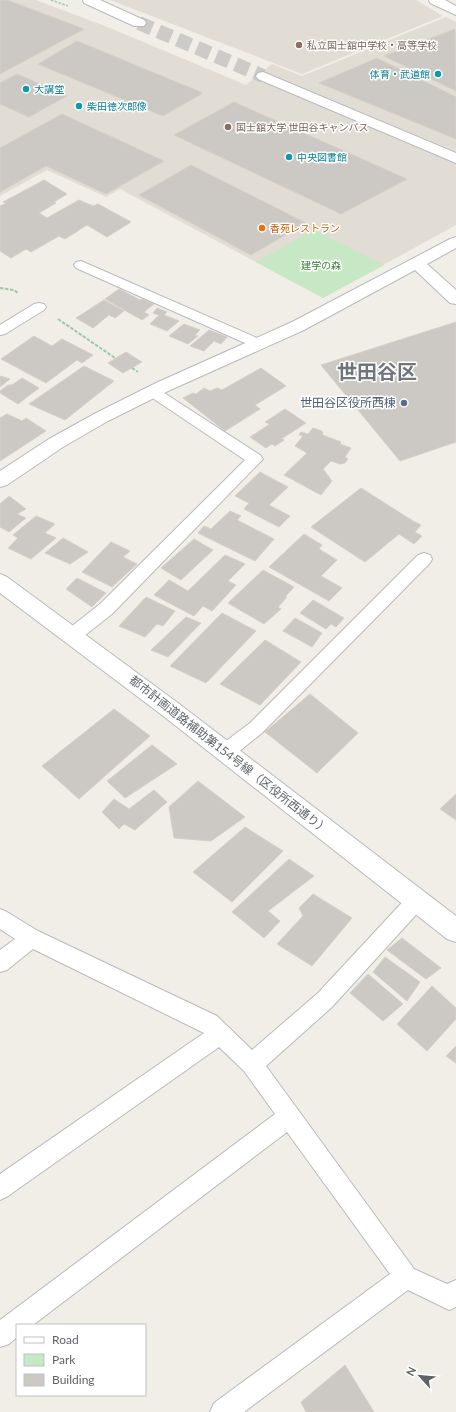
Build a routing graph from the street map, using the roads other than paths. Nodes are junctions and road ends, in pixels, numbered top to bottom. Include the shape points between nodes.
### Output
1 (89, 0) edge
2 (435, 0) edge
3 (456, 11) edge
4 (139, 23) tunnel mouth
5 (263, 76) tunnel mouth
6 (456, 158) edge
7 (456, 242) edge
8 (418, 264) junction
9 (81, 265) dead end
10 (456, 299) edge
11 (39, 307) dead end
12 (0, 331) edge
13 (259, 344) junction
14 (153, 392) junction
15 (0, 480) edge
16 (424, 558) dead end
17 (0, 582) edge
18 (72, 635) junction
19 (225, 752) junction
20 (417, 900) junction
21 (0, 918) edge
22 (456, 931) edge
23 (32, 938) junction
24 (0, 963) edge
25 (220, 1034) junction
26 (252, 1064) junction
27 (290, 1116) junction
28 (0, 1188) edge
29 (406, 1277) junction
30 (456, 1292) edge
31 (0, 1335) edge
32 (223, 1412) edge

1 - 4 street
2 - 3 street
5 - 6 street
7 - 8 street
8 - 10 street
8 - 13 street
9 - 13 lane
11 - 12 lane
13 - 14 street
14 - 15 street via 56,443
14 - 18 lane via 255,459 106,609
16 - 19 lane via 256,728
17 - 18 street, 都市計画道路補助第154号線（区役所西通り）
18 - 19 street, 都市計画道路補助第154号線（区役所西通り）
19 - 20 street, 都市計画道路補助第154号線（区役所西通り）
20 - 22 street, 都市計画道路補助第154号線（区役所西通り）
20 - 26 lane via 325,1000
21 - 23 lane
23 - 24 lane
23 - 25 lane via 209,1024
25 - 26 lane
25 - 28 lane
26 - 27 lane
27 - 29 lane
27 - 31 lane
29 - 30 lane via 449,1298
29 - 32 lane

